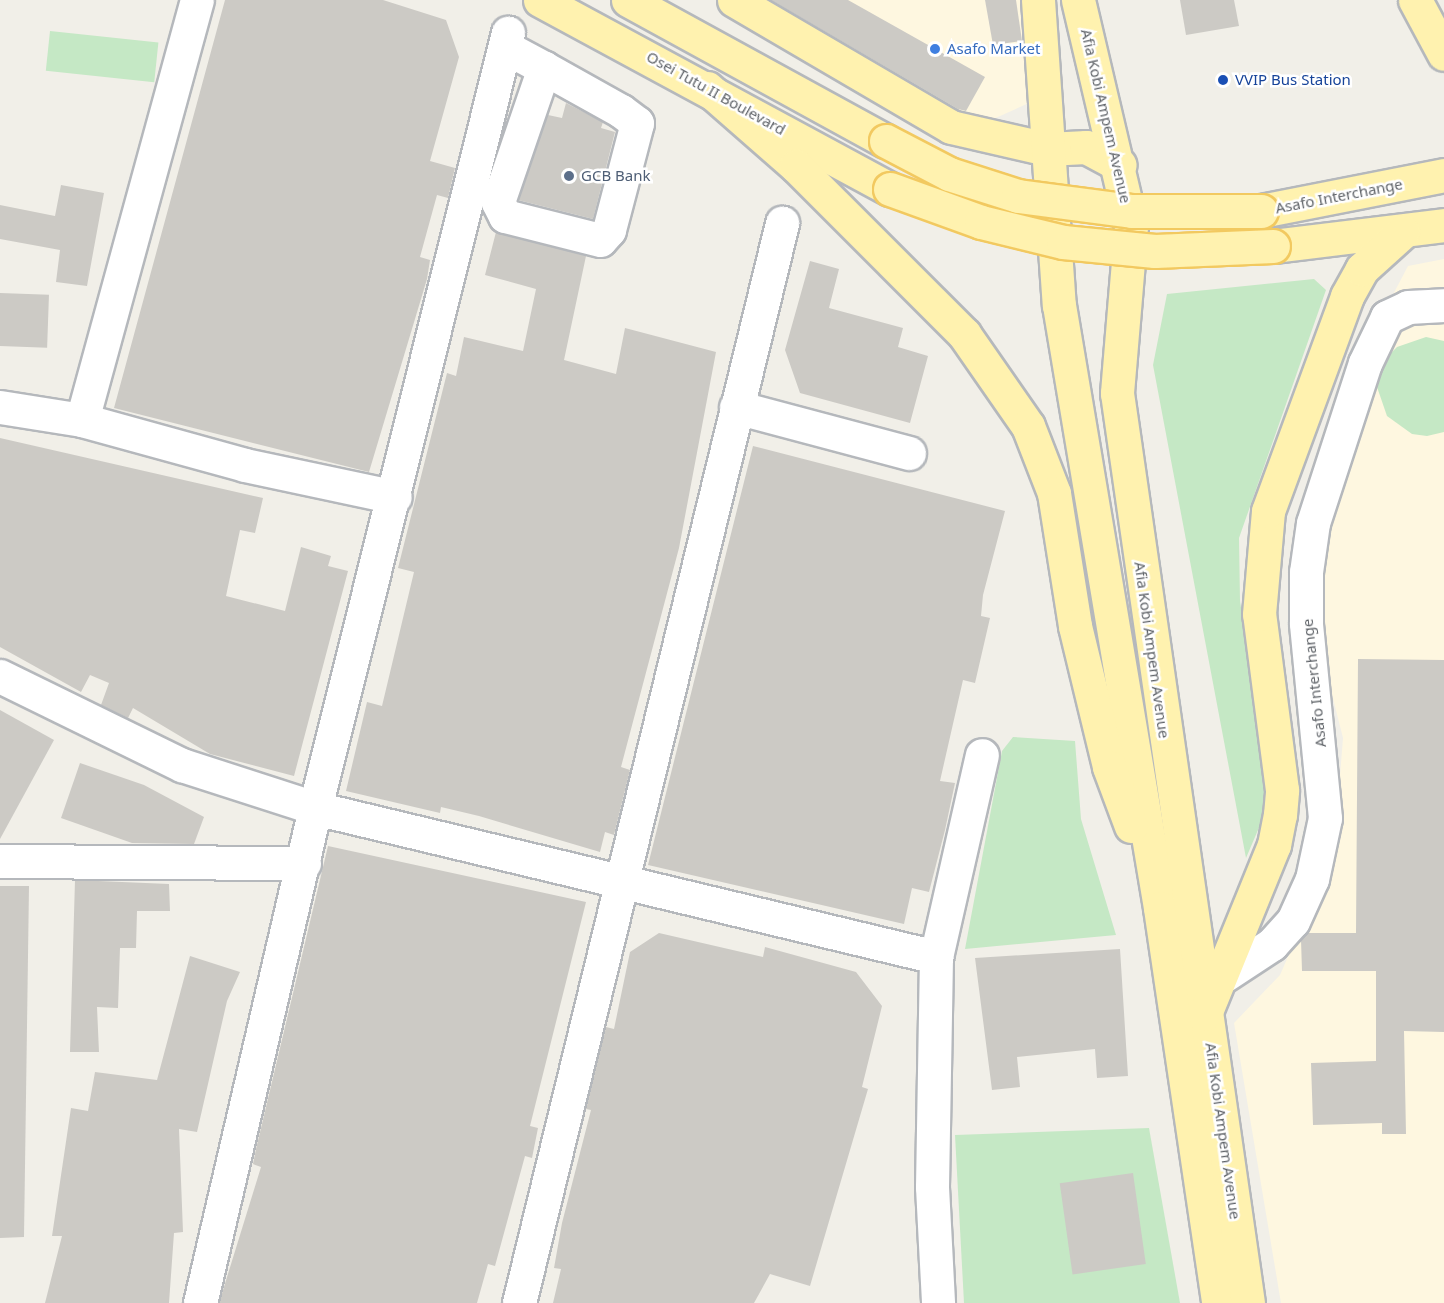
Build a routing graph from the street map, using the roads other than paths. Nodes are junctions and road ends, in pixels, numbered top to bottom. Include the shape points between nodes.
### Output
1 (197, 0) edge
2 (540, 0) edge
3 (628, 0) edge
4 (734, 0) edge
5 (1038, 0) edge
6 (1078, 0) edge
7 (1415, 0) edge
8 (1444, 54) edge
9 (544, 68) junction
10 (706, 88) junction
11 (1047, 148) junction
12 (1120, 165) junction
13 (1444, 175) edge
14 (782, 223) dead end
15 (1444, 225) edge
16 (1403, 232) junction
17 (1444, 305) edge
18 (0, 407) edge
19 (736, 407) junction
20 (82, 420) junction
21 (909, 453) dead end
22 (395, 496) junction
23 (0, 676) edge
24 (982, 755) dead end
25 (315, 808) junction
26 (0, 861) edge
27 (304, 863) junction
28 (619, 879) junction
29 (1160, 908) junction
30 (936, 957) junction
31 (1225, 975) junction
32 (1205, 1014) junction
33 (200, 1303) edge
34 (519, 1303) edge
35 (938, 1303) edge
36 (1218, 1303) edge
37 (1248, 1303) edge

1 - 20 street
2 - 10 main road, Osei Tutu II Boulevard
3 - 13 main road, Asafo Interchange, bridge via 949,174 1018,196 1132,211 1262,211
4 - 11 main road via 951,127
5 - 11 main road, Afia Kobi Ampem Avenue via 1046,62
6 - 12 main road, Afia Kobi Ampem Avenue
7 - 8 main road
9 - 9 street via 637,123 609,230 600,240 505,216 498,202
9 - 22 street via 506,40
10 - 16 main road, Osei Tutu II Boulevard, bridge via 890,189 981,222 1053,239 1155,251
10 - 29 main road via 796,166 964,334 1028,426 1045,463 1075,626 1110,767
11 - 12 main road via 1086,147
11 - 29 main road, Afia Kobi Ampem Avenue via 1059,306
12 - 32 main road, Afia Kobi Ampem Avenue via 1131,226 1117,393
14 - 19 street
15 - 16 main road
16 - 31 main road via 1362,269 1347,296 1268,511 1259,614 1282,790 1274,845
17 - 31 street, Asafo Interchange via 1408,307 1387,317 1365,363 1313,523 1306,572 1306,623 1325,818 1312,879 1293,921 1272,944
18 - 20 street
19 - 21 street
19 - 28 street
20 - 22 street via 245,465
22 - 25 street
23 - 25 street via 182,765
24 - 30 street
25 - 27 street
25 - 28 street
26 - 27 street
27 - 33 street
28 - 30 street
28 - 34 street
29 - 36 main road, Afia Kobi Ampem Avenue
30 - 35 street via 932,1187
31 - 32 main road
32 - 37 main road, Afia Kobi Ampem Avenue

